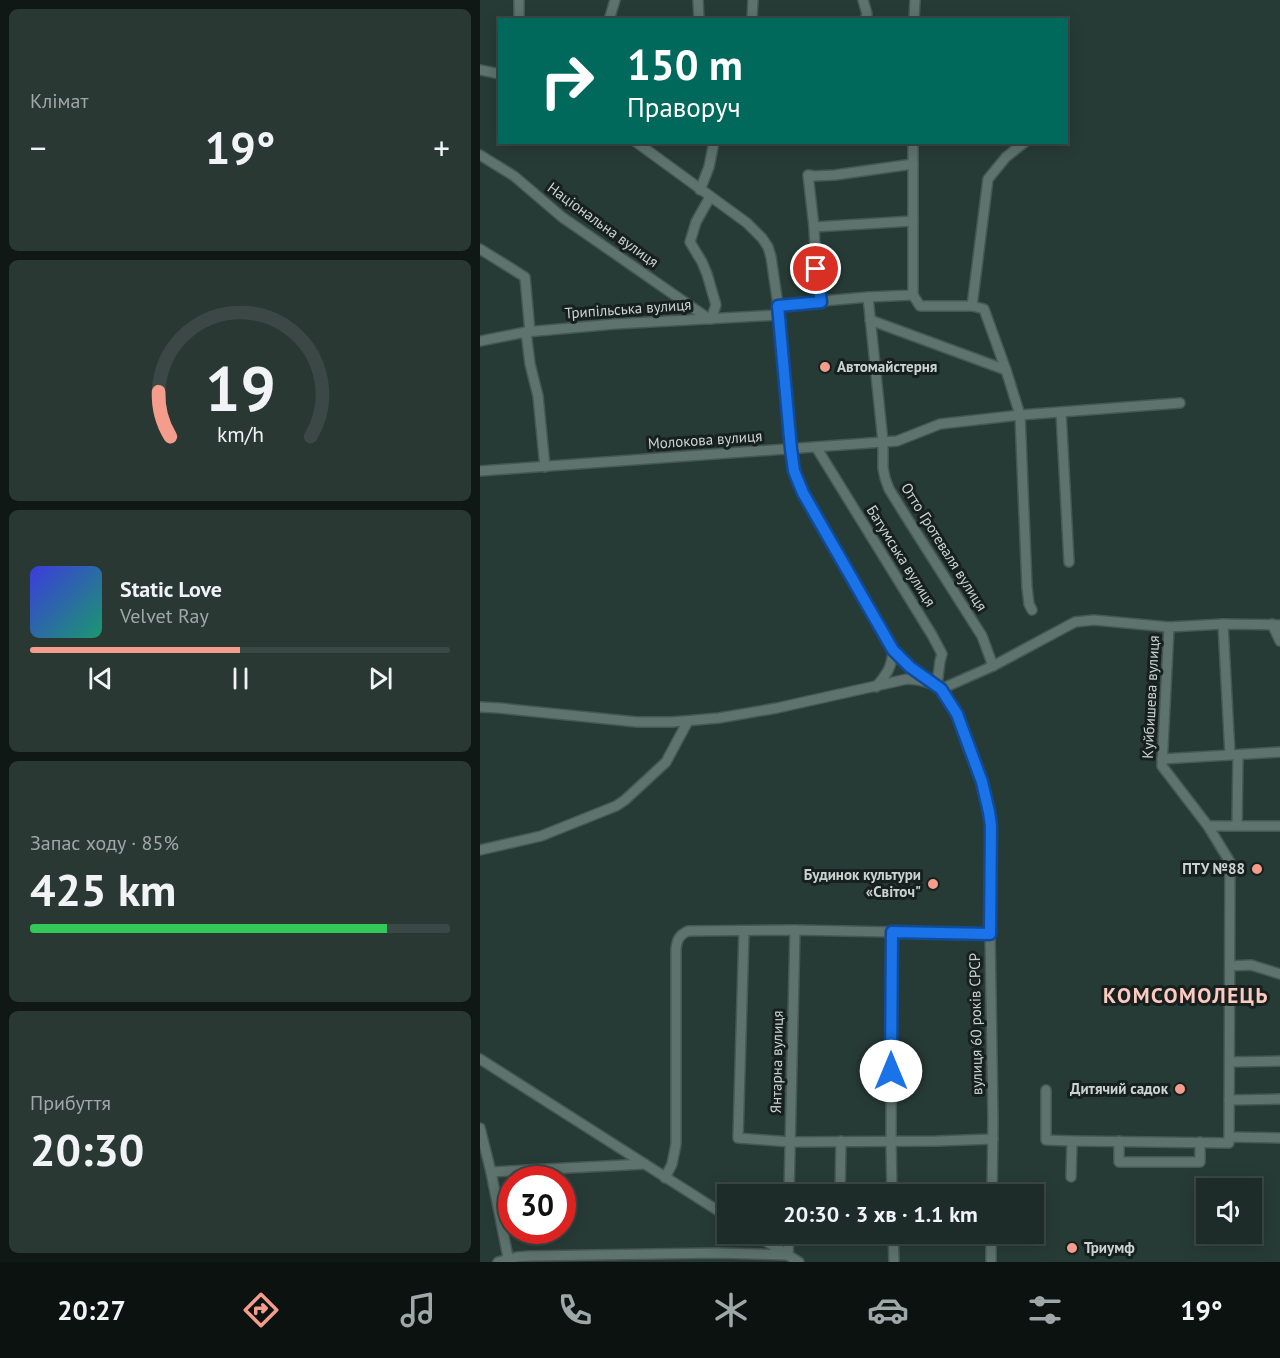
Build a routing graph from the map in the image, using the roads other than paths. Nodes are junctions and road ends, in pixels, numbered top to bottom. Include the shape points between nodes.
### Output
1 (519, 0) edge
2 (615, 0) edge
3 (698, 0) edge
4 (753, 0) edge
5 (863, 0) edge
6 (915, 0) edge
7 (519, 18) edge
8 (610, 18) edge
9 (699, 18) edge
10 (752, 18) edge
11 (866, 18) edge
12 (914, 18) edge
13 (480, 70) edge
14 (498, 74) edge
15 (639, 144) edge
16 (714, 144) edge
17 (913, 144) edge
18 (1022, 144) edge
19 (480, 155) edge
20 (913, 164) junction
21 (700, 189) junction
22 (710, 197) junction
23 (914, 221) junction
24 (814, 227) junction
25 (480, 249) edge
26 (913, 295) junction
27 (868, 297) junction
28 (821, 302) junction
29 (972, 306) junction
30 (778, 310) junction
31 (710, 319) junction
32 (870, 320) junction
33 (528, 332) junction
34 (480, 341) edge
35 (1005, 370) junction
36 (1180, 403) dead end
37 (1061, 412) junction
38 (1020, 416) junction
39 (883, 442) junction
40 (816, 447) junction
41 (791, 449) junction
42 (545, 467) junction
43 (480, 471) edge
44 (1069, 562) dead end
45 (1032, 610) dead end
46 (1223, 624) junction
47 (1276, 625) edge
48 (1169, 627) junction
49 (1280, 640) edge
50 (893, 650) junction
51 (993, 666) junction
52 (876, 687) junction
53 (939, 687) junction
54 (480, 707) edge
55 (688, 721) junction
56 (1280, 752) edge
57 (1234, 755) junction
58 (1162, 759) junction
59 (1208, 825) junction
60 (1237, 826) junction
61 (1280, 826) edge
62 (480, 850) edge
63 (795, 930) junction
64 (744, 931) junction
65 (892, 932) junction
66 (990, 934) junction
67 (1230, 966) junction
68 (1280, 974) edge
69 (480, 1059) edge
70 (1280, 1061) edge
71 (1230, 1062) junction
72 (1046, 1090) dead end
73 (1280, 1099) edge
74 (1229, 1100) junction
75 (480, 1128) edge
76 (1280, 1138) edge
77 (993, 1139) junction
78 (1229, 1140) junction
79 (841, 1141) junction
80 (891, 1141) junction
81 (1072, 1141) junction
82 (791, 1142) junction
83 (1119, 1142) junction
84 (1200, 1142) junction
85 (645, 1164) junction
86 (494, 1171) junction
87 (1071, 1177) dead end
88 (665, 1178) junction
89 (789, 1184) edge
90 (840, 1184) edge
91 (892, 1184) edge
92 (992, 1184) edge
93 (717, 1210) edge
94 (770, 1244) edge
95 (789, 1244) edge
96 (893, 1244) edge
97 (991, 1244) edge
98 (788, 1256) junction
99 (505, 1261) edge
100 (798, 1262) edge
101 (894, 1262) edge
102 (991, 1262) edge

1 - 7 street
2 - 8 street
3 - 9 street
4 - 10 street
5 - 11 street
6 - 12 street
13 - 14 street
15 - 21 street
16 - 21 street
17 - 20 street
18 - 29 street via 988,179
19 - 31 street, Національна вулиця
20 - 23 street
20 - 24 street via 808,175
21 - 22 street
22 - 30 street via 747,223 768,247
22 - 31 street via 690,242 702,262 716,305
23 - 24 street
23 - 26 street
24 - 28 street
25 - 33 street via 525,277
26 - 27 street, Трипільська вулиця
26 - 29 street via 920,306
27 - 28 street, Трипільська вулиця
27 - 32 street, Отто Гротеваля вулиця
28 - 30 street, Трипільська вулиця
29 - 35 street via 984,309
30 - 31 street, Трипільська вулиця
30 - 41 street
31 - 33 street, Трипільська вулиця
32 - 35 street
32 - 39 street, Отто Гротеваля вулиця
33 - 34 street, Трипільська вулиця
33 - 42 street
35 - 38 street
36 - 37 street, Молокова вулиця
37 - 38 street, Молокова вулиця
37 - 44 street
38 - 39 street, Молокова вулиця via 940,424 897,441
38 - 45 street via 1027,588
39 - 40 street, Молокова вулиця
39 - 51 street, Отто Гротеваля вулиця via 883,468 889,489 982,636
40 - 41 street, Молокова вулиця
40 - 53 street, Батумська вулиця via 942,654
41 - 42 street, Молокова вулиця
41 - 50 street via 803,493
42 - 43 street, Молокова вулиця
46 - 47 street, Куйбишева вулиця
46 - 48 street, Куйбишева вулиця
46 - 57 street
47 - 49 street
48 - 51 street, Куйбишева вулиця via 1094,620 1075,622
48 - 58 street, Куйбишева вулиця
50 - 52 street via 890,668
50 - 53 street
51 - 53 street, Куйбишева вулиця
52 - 53 street via 918,680
52 - 55 street via 777,708
53 - 66 street, вулиця 60 років СРСР via 957,714 988,805
54 - 55 street via 637,722
55 - 62 street via 666,762 616,806 541,836
56 - 57 street
57 - 58 street
57 - 60 street
58 - 59 street, Куйбишева вулиця via 1162,766
59 - 60 street
59 - 67 street, Куйбишева вулиця via 1230,862
60 - 61 street
63 - 64 street
63 - 65 street
63 - 82 street, Янтарна вулиця
64 - 82 street via 738,1138
64 - 88 street via 688,931 678,938 676,1144
65 - 66 street
65 - 80 street
66 - 77 street, вулиця 60 років СРСР
67 - 68 street via 1251,965
67 - 71 street, Куйбишева вулиця
69 - 85 street
70 - 71 street
71 - 74 street, Куйбишева вулиця
72 - 81 street via 1046,1140
73 - 74 street
74 - 78 street, Куйбишева вулиця
75 - 86 street
76 - 78 street
77 - 80 street
77 - 92 street, вулиця 60 років СРСР
78 - 84 street
79 - 80 street
79 - 82 street
79 - 90 street
80 - 91 street
81 - 83 street
81 - 87 street
82 - 89 street, Янтарна вулиця
83 - 84 street
83 - 84 street via 1119,1162 1200,1162
85 - 86 street
85 - 88 street
86 - 99 street
88 - 93 street
94 - 98 street
95 - 98 street
96 - 101 street
97 - 102 street
98 - 99 street via 529,1256
98 - 100 street

